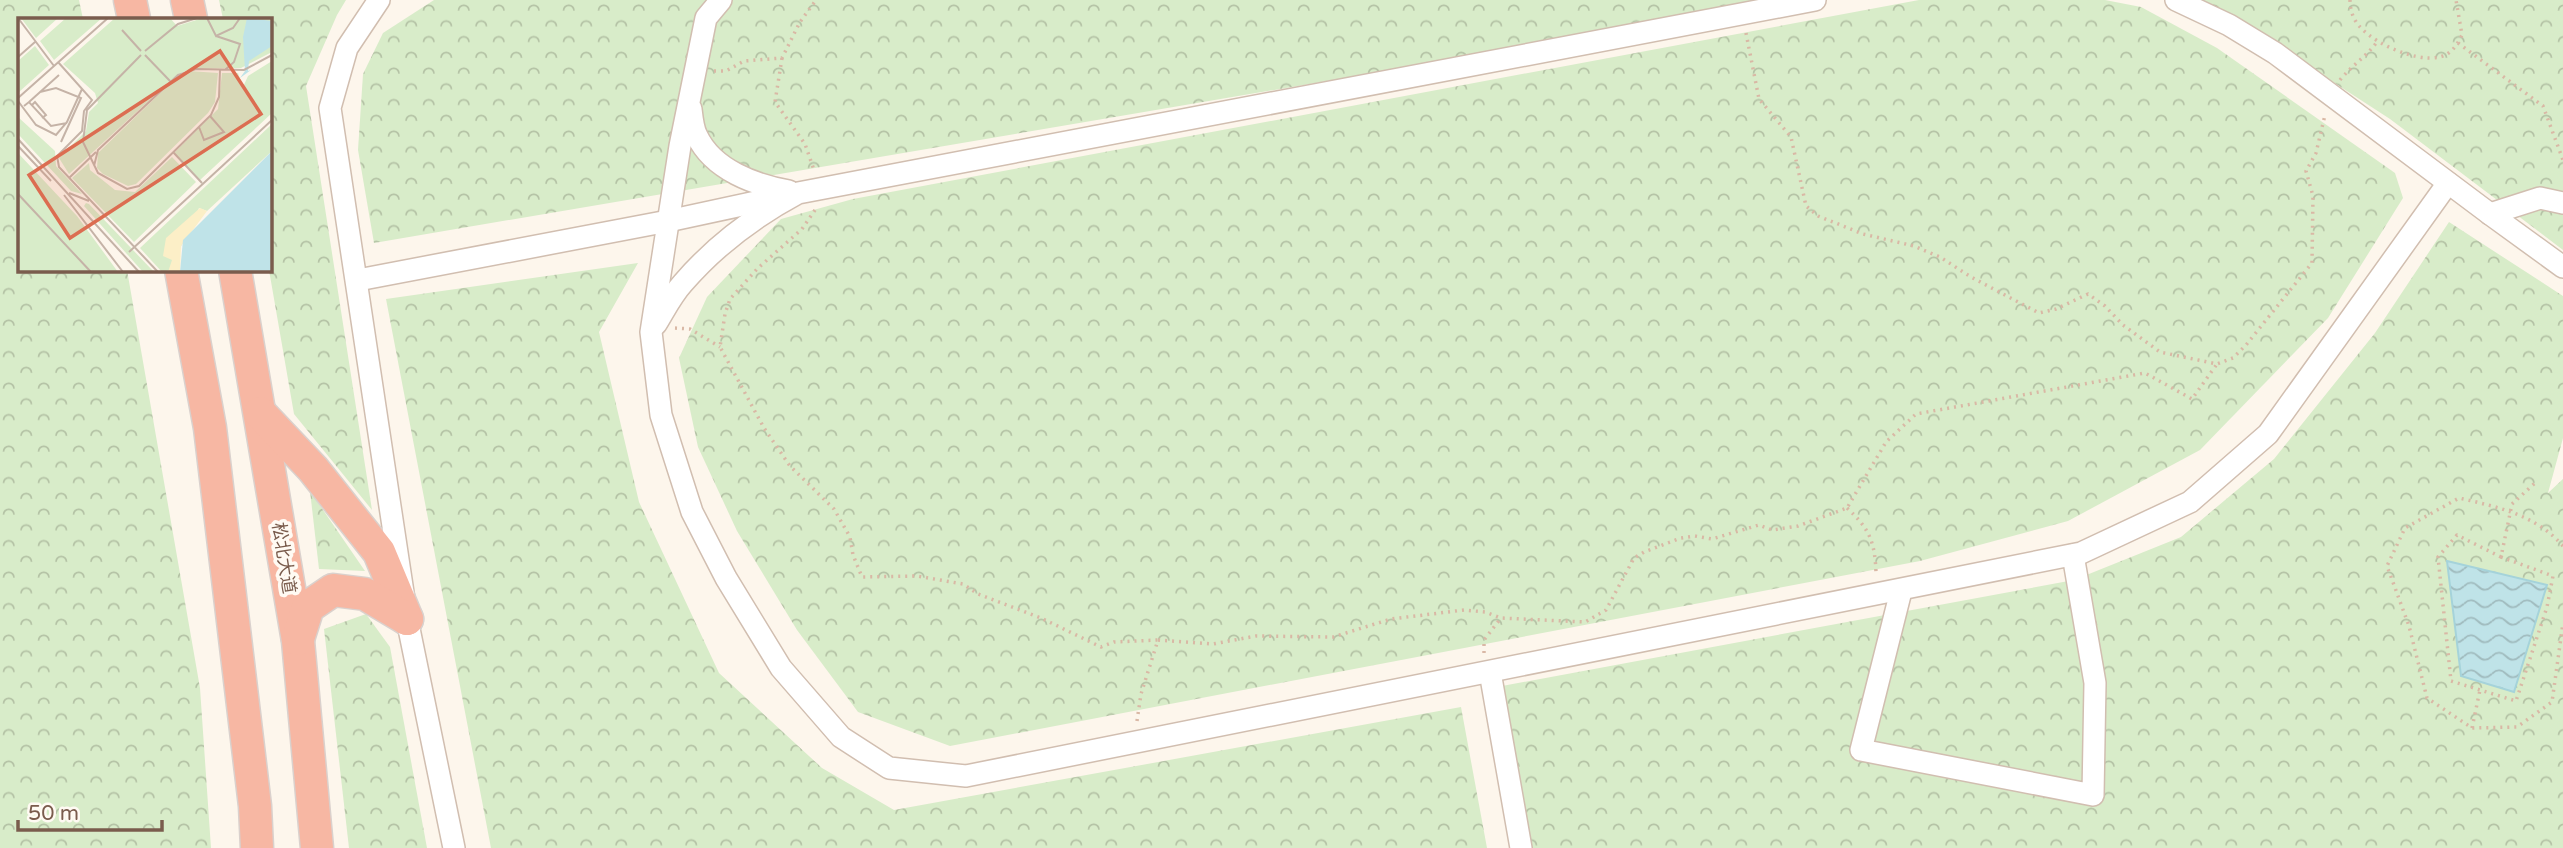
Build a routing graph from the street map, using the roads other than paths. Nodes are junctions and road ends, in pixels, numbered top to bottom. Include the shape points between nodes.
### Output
1 (130, 0) edge
2 (187, 0) edge
3 (379, 0) edge
4 (721, 0) edge
5 (1815, 0) edge
6 (2176, 0) edge
7 (134, 18) edge
8 (191, 18) edge
9 (689, 102) junction
10 (2448, 183) junction
11 (798, 193) junction
12 (2563, 203) edge
13 (2490, 214) junction
14 (668, 221) junction
15 (2563, 267) edge
16 (181, 271) edge
17 (235, 271) edge
18 (358, 280) junction
19 (654, 327) junction
20 (260, 413) junction
21 (2073, 555) junction
22 (1902, 591) junction
23 (407, 619) junction
24 (298, 641) junction
25 (1490, 672) junction
26 (257, 848) edge
27 (317, 848) edge
28 (454, 848) edge
29 (1521, 848) edge

1 - 7 highway
2 - 8 highway
3 - 18 street via 347,48 330,108
4 - 9 street via 706,18
5 - 11 street
6 - 10 street via 2275,53
9 - 11 street via 696,135 710,156 761,186
9 - 14 street
10 - 13 street
10 - 21 street via 2268,434 2190,502
11 - 14 street
11 - 19 street via 763,212 720,246 681,285
12 - 13 street via 2540,198
13 - 15 street
14 - 18 street
14 - 19 street
16 - 26 highway via 210,428
17 - 20 highway, 松北大道
18 - 23 street
19 - 25 street via 661,415 692,512 726,578 781,668 841,737 890,768 966,776
20 - 23 highway via 313,469 379,552
20 - 24 highway, 松北大道
21 - 22 street
21 - 22 street via 2095,683 2094,795 1861,750
22 - 25 street
23 - 24 highway via 365,594 333,590 308,607
23 - 28 street
24 - 27 highway, 松北大道
25 - 29 street

